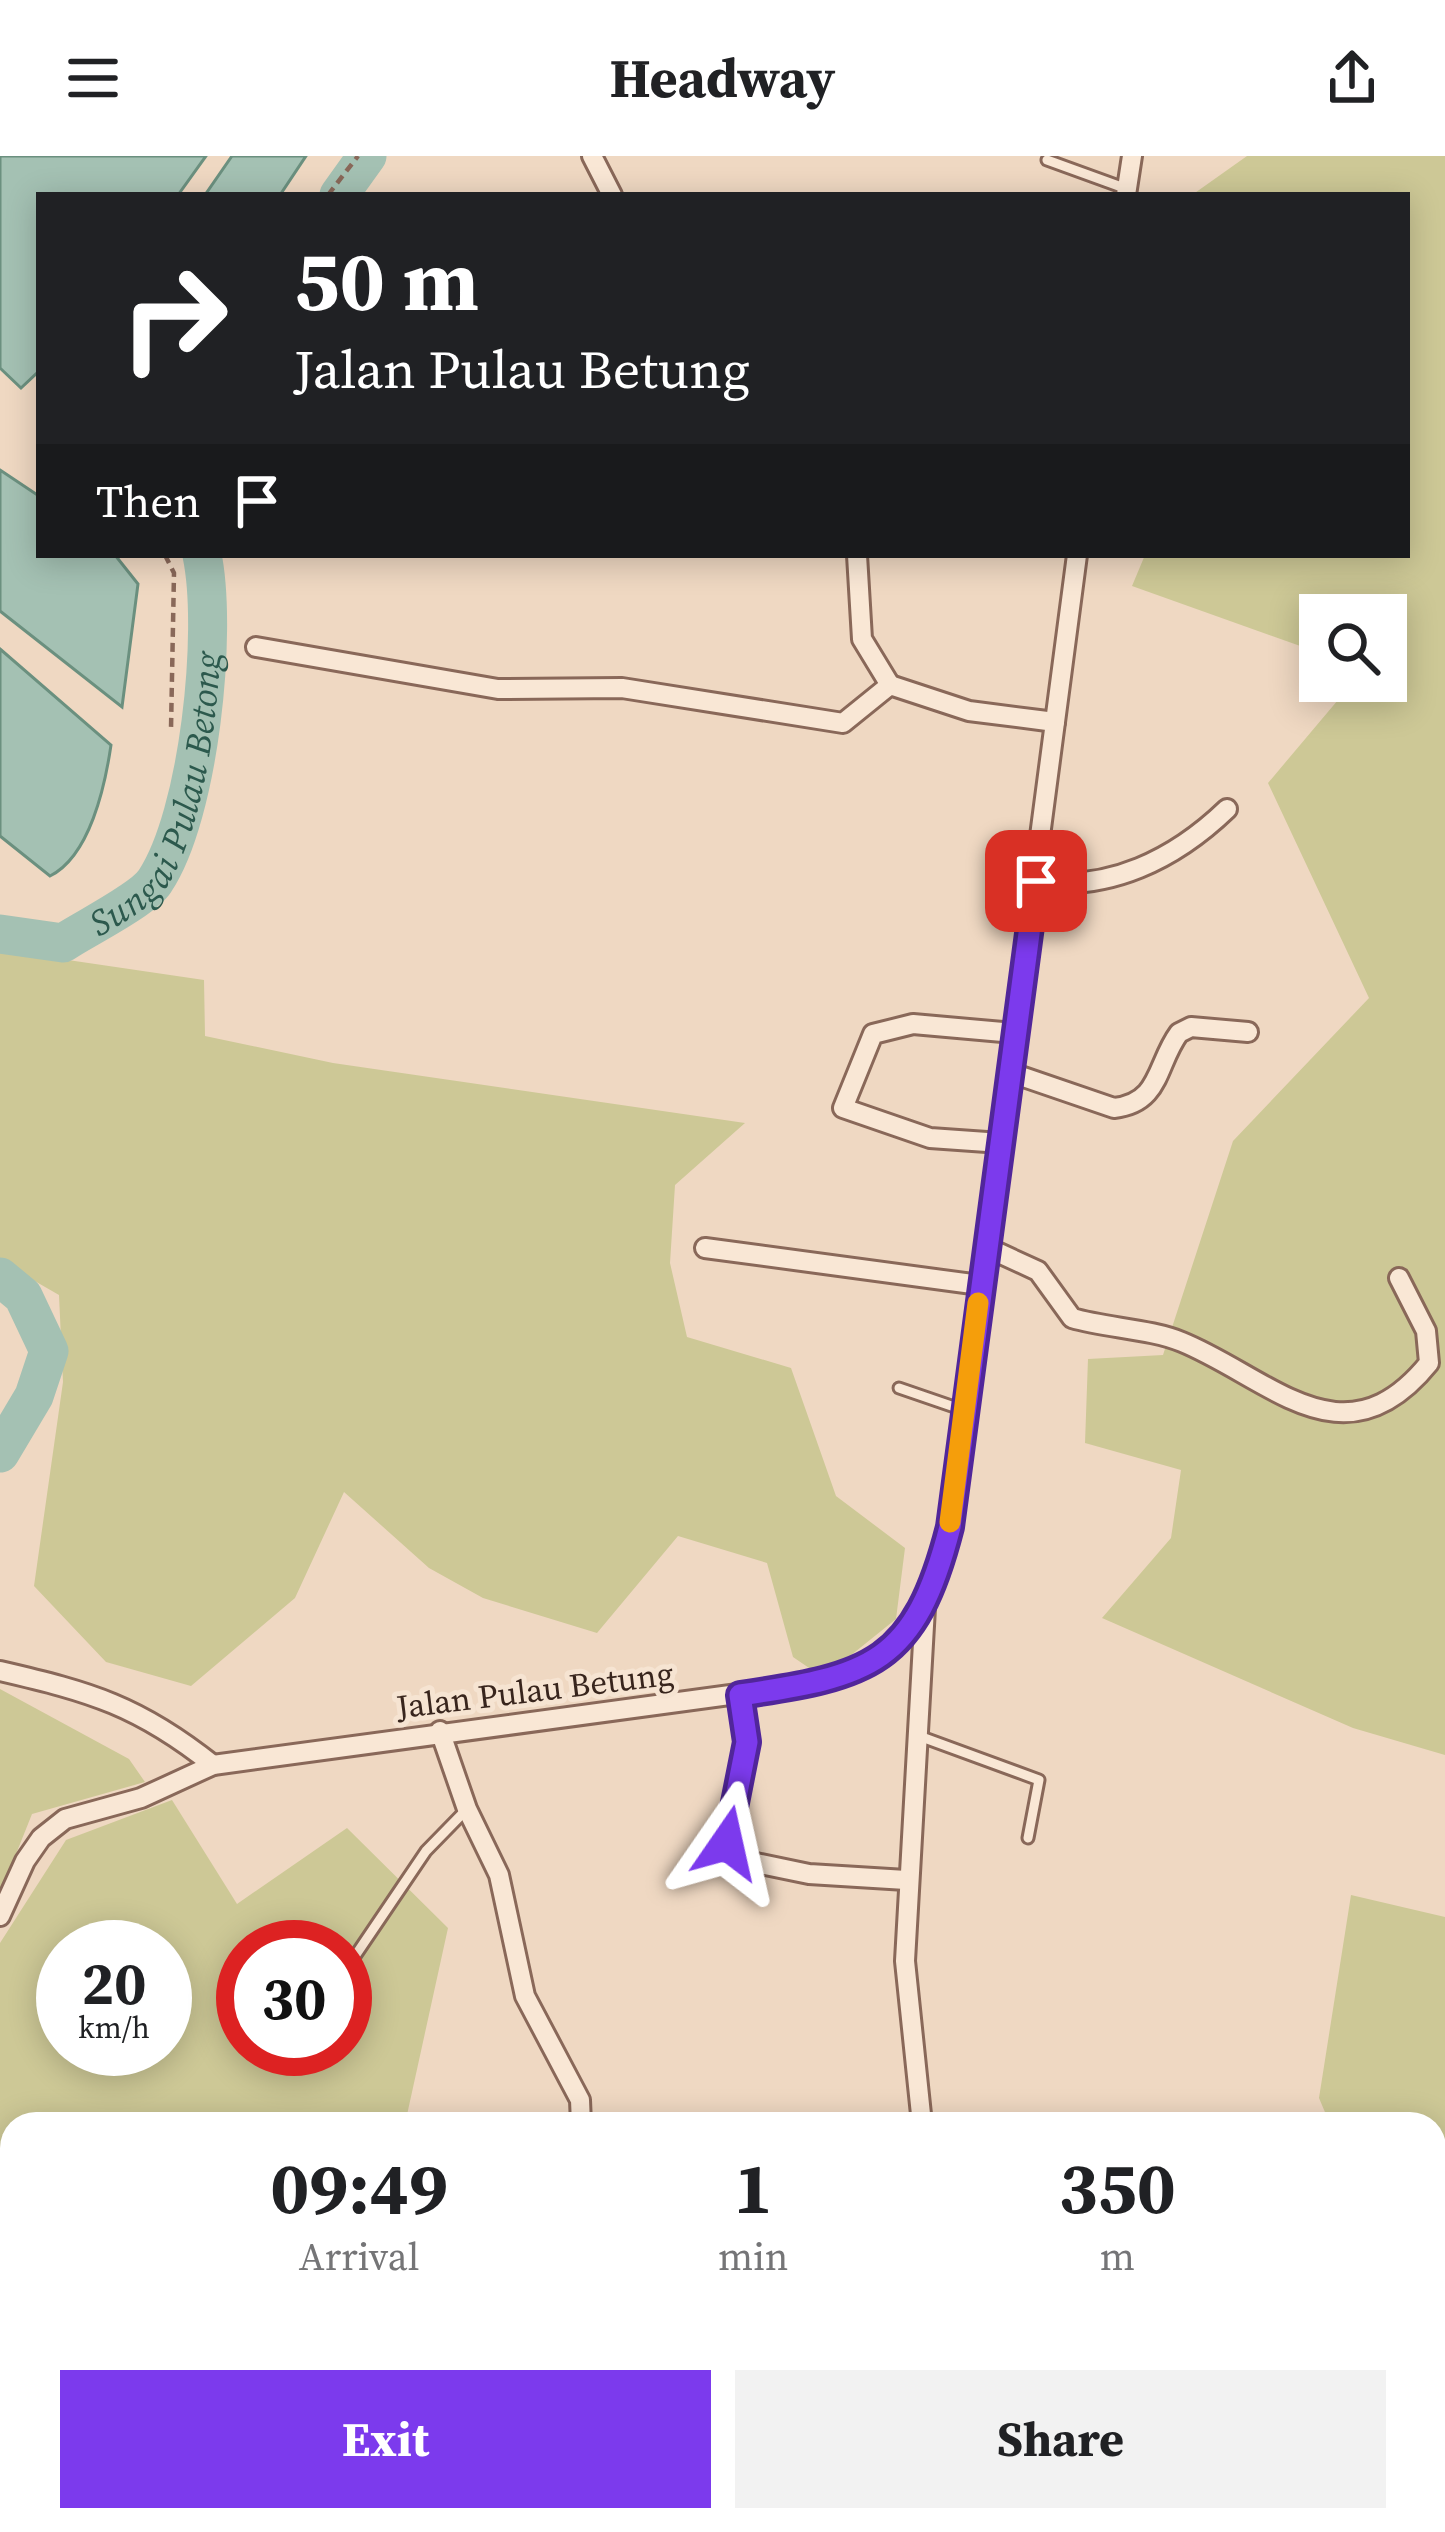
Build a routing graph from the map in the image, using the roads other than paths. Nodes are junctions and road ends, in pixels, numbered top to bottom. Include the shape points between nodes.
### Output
1 (592, 156) edge
2 (1132, 156) edge
3 (1047, 160) dead end
4 (610, 192) edge
5 (1126, 192) edge
6 (856, 558) edge
7 (1077, 558) edge
8 (256, 647) dead end
9 (890, 685) junction
10 (1055, 722) junction
11 (1227, 809) dead end
12 (1036, 881) junction
13 (1248, 1032) dead end
14 (1014, 1033) junction
15 (1009, 1072) junction
16 (1001, 1143) junction
17 (986, 1246) junction
18 (705, 1248) dead end
19 (1399, 1278) dead end
20 (980, 1285) junction
21 (898, 1388) dead end
22 (966, 1411) junction
23 (925, 1608) junction
24 (0, 1670) edge
25 (740, 1695) junction
26 (440, 1731) junction
27 (914, 1734) junction
28 (213, 1765) junction
29 (467, 1809) junction
30 (1028, 1838) dead end
31 (906, 1880) junction
32 (0, 1916) edge
33 (372, 1931) edge
34 (580, 2112) edge
35 (920, 2112) edge

1 - 4 street
2 - 5 street
3 - 5 lane
6 - 9 street via 862,639
7 - 10 street, Jalan Pulau Betung
8 - 9 street via 498,689 622,688 843,722
9 - 10 street via 969,711
10 - 12 street, Jalan Pulau Betung
11 - 12 street via 1124,875 1067,886
12 - 14 street, Jalan Pulau Betung
13 - 15 street via 1179,1033 1157,1083 1132,1106 1114,1108
14 - 15 street, Jalan Pulau Betung
14 - 16 street via 913,1024 873,1034 843,1108 930,1138
15 - 16 street, Jalan Pulau Betung
16 - 17 street, Jalan Pulau Betung
17 - 19 street via 1038,1271 1072,1318 1183,1342 1267,1391 1340,1413 1407,1390 1429,1363 1426,1331
17 - 20 street, Jalan Pulau Betung
18 - 20 street
20 - 22 street, Jalan Pulau Betung
21 - 22 lane
22 - 23 street, Jalan Pulau Betung via 950,1527
23 - 25 street, Jalan Pulau Betung via 886,1653 849,1675
23 - 27 street
24 - 28 street via 118,1703 160,1723
25 - 26 street, Jalan Pulau Betung
25 - 31 street via 747,1742 728,1833 732,1858
26 - 28 street, Jalan Pulau Betung
26 - 29 street
27 - 30 lane via 1039,1780
27 - 31 street
28 - 32 street, Jalan Pulau Betung via 141,1798 64,1819 40,1838
29 - 33 lane via 426,1851
29 - 34 street via 499,1875 525,1996
31 - 35 street via 908,2022

